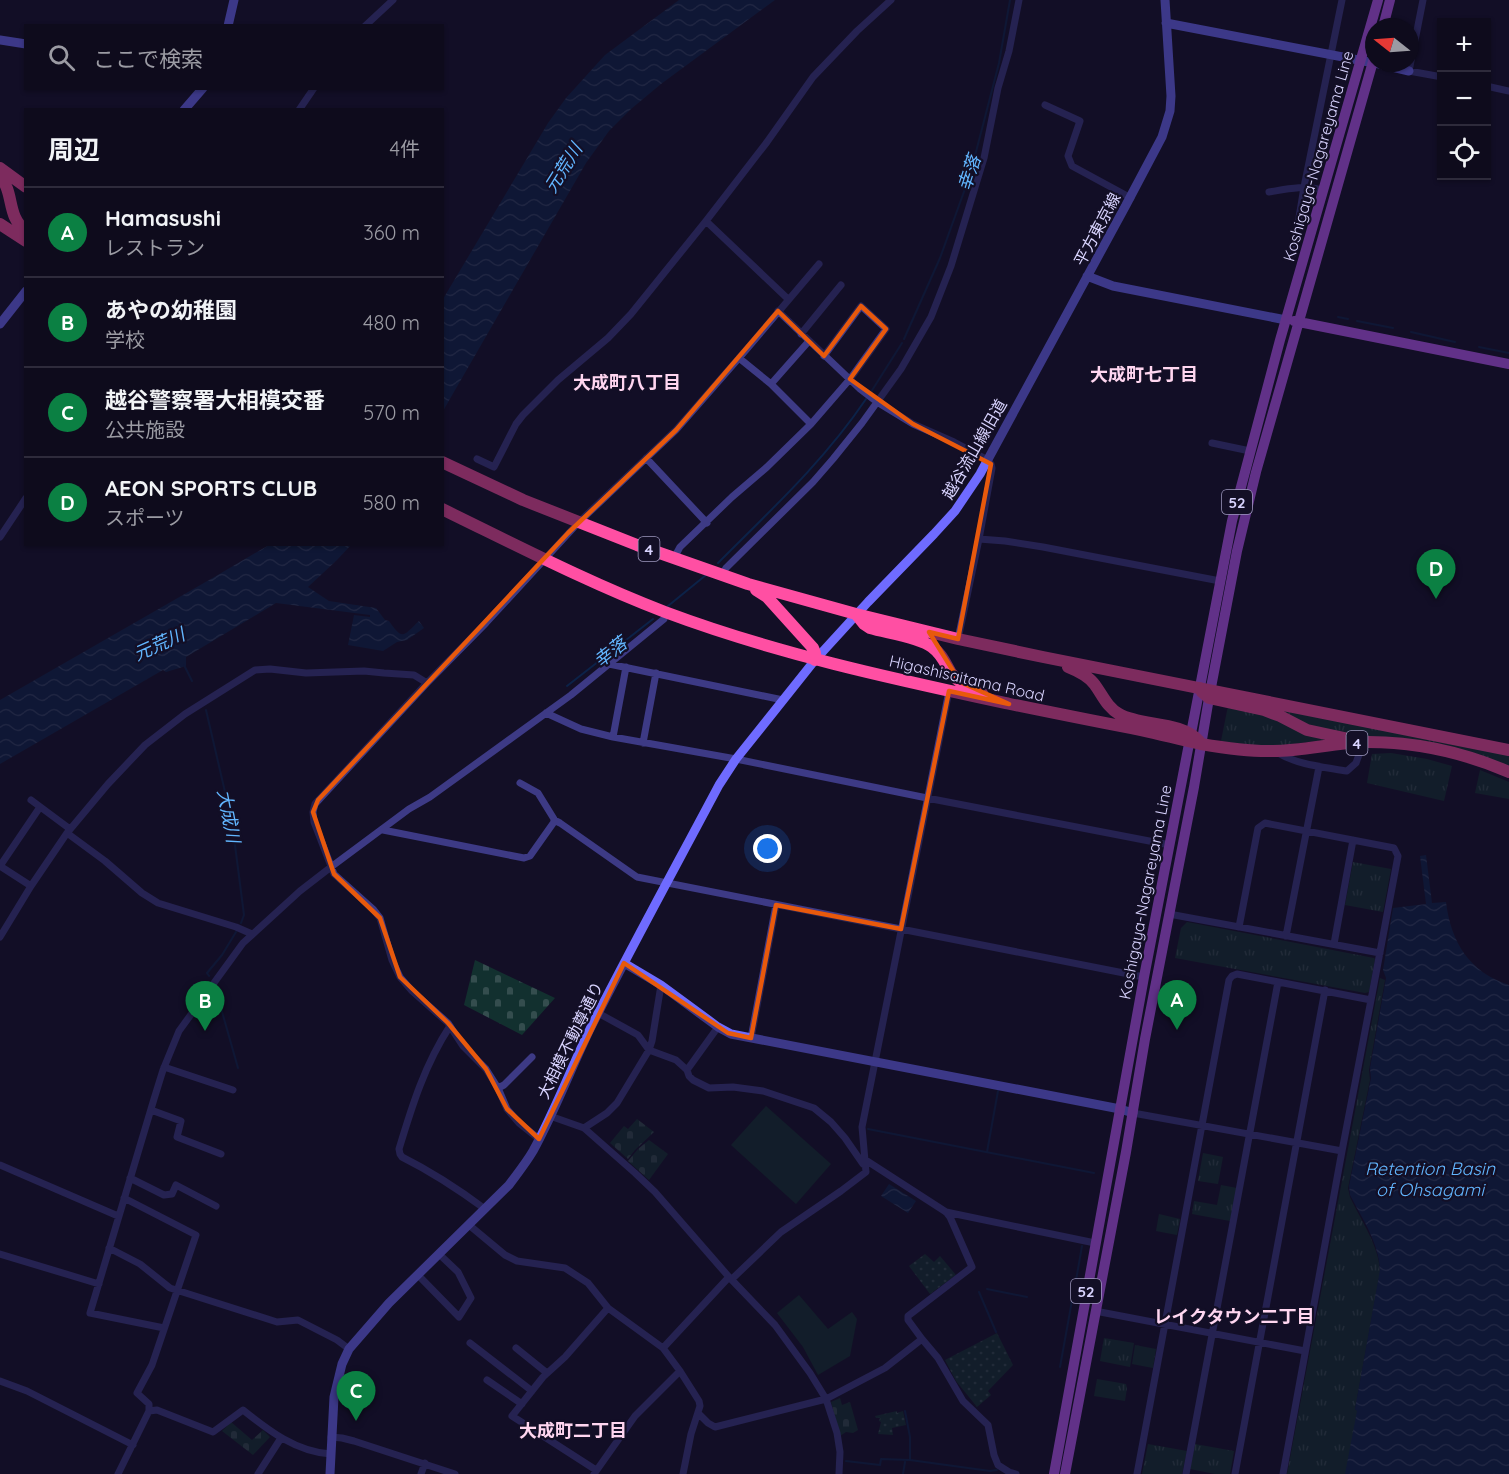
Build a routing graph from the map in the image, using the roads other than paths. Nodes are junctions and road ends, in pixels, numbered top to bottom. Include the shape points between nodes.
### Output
1 (234, 0) edge
2 (393, 0) edge
3 (891, 0) edge
4 (1019, 0) edge
5 (1165, 0) edge
6 (1342, 0) edge
7 (1378, 0) edge
8 (1390, 0) edge
9 (1424, 0) edge
10 (1385, 18) edge
11 (1166, 23) junction
12 (228, 24) edge
13 (367, 24) edge
14 (1419, 24) edge
15 (0, 40) edge
16 (24, 44) edge
17 (1331, 55) junction
18 (1361, 60) junction
19 (1365, 61) edge
20 (1371, 72) edge
21 (1414, 72) edge
22 (1437, 76) edge
23 (1491, 87) edge
24 (201, 90) edge
25 (313, 90) edge
26 (1509, 90) edge
27 (1044, 105) dead end
28 (186, 108) edge
29 (300, 108) edge
30 (0, 168) edge
31 (0, 176) edge
32 (24, 186) edge
33 (1304, 187) junction
34 (1323, 190) junction
35 (1269, 192) dead end
36 (1131, 198) junction
37 (706, 221) junction
38 (0, 224) edge
39 (24, 230) edge
40 (24, 240) edge
41 (1293, 254) dead end
42 (819, 264) dead end
43 (1088, 276) junction
44 (842, 285) dead end
45 (24, 294) edge
46 (788, 299) junction
47 (778, 311) junction
48 (1286, 320) junction
49 (1299, 322) junction
50 (0, 324) edge
51 (801, 334) junction
52 (809, 341) junction
53 (824, 356) junction
54 (739, 358) junction
55 (1509, 364) edge
56 (850, 380) junction
57 (771, 384) junction
58 (877, 402) junction
59 (811, 424) junction
60 (1212, 443) dead end
61 (1250, 450) junction
62 (646, 458) junction
63 (477, 459) dead end
64 (988, 460) junction
65 (446, 463) edge
66 (24, 501) edge
67 (444, 510) edge
68 (578, 523) junction
69 (707, 523) junction
70 (0, 537) edge
71 (979, 539) junction
72 (674, 558) junction
73 (544, 559) junction
74 (722, 575) junction
75 (1220, 581) junction
76 (748, 584) junction
77 (666, 612) junction
78 (856, 614) junction
79 (958, 639) junction
80 (1043, 657) junction
81 (815, 660) junction
82 (609, 664) junction
83 (626, 667) junction
84 (656, 673) junction
85 (427, 683) junction
86 (950, 691) junction
87 (1206, 692) junction
88 (783, 700) junction
89 (1009, 704) junction
90 (546, 712) junction
91 (613, 737) junction
92 (1194, 740) junction
93 (643, 742) junction
94 (1368, 742) junction
95 (1509, 750) edge
96 (1274, 751) junction
97 (736, 759) junction
98 (1319, 767) junction
99 (1509, 772) edge
100 (520, 783) dead end
101 (927, 798) junction
102 (31, 800) dead end
103 (40, 807) junction
104 (554, 820) junction
105 (382, 830) junction
106 (69, 831) junction
107 (1307, 831) junction
108 (1353, 840) junction
109 (1170, 845) junction
110 (0, 866) edge
111 (331, 867) junction
112 (667, 882) junction
113 (31, 886) junction
114 (776, 905) junction
115 (1169, 914) junction
116 (1239, 927) junction
117 (901, 929) junction
118 (252, 934) junction
119 (1286, 936) junction
120 (0, 937) edge
121 (1334, 944) junction
122 (1380, 953) junction
123 (624, 963) junction
124 (1144, 977) junction
125 (1278, 982) junction
126 (661, 985) junction
127 (1325, 990) junction
128 (1371, 1000) junction
129 (598, 1013) junction
130 (450, 1026) junction
131 (718, 1027) junction
132 (751, 1038) junction
133 (649, 1050) junction
134 (532, 1057) dead end
135 (875, 1062) junction
136 (164, 1067) junction
137 (687, 1070) junction
138 (498, 1088) junction
139 (233, 1090) dead end
140 (1120, 1109) junction
141 (151, 1110) junction
142 (1133, 1113) junction
143 (550, 1116) junction
144 (1202, 1126) junction
145 (585, 1128) junction
146 (1250, 1135) junction
147 (539, 1139) junction
148 (1296, 1143) junction
149 (1342, 1151) junction
150 (221, 1154) dead end
151 (864, 1159) junction
152 (0, 1165) edge
153 (866, 1168) junction
154 (130, 1178) junction
155 (124, 1198) junction
156 (216, 1206) dead end
157 (485, 1209) junction
158 (946, 1212) junction
159 (118, 1216) junction
160 (469, 1225) junction
161 (1095, 1243) junction
162 (109, 1248) junction
163 (0, 1254) edge
164 (440, 1254) junction
165 (418, 1275) junction
166 (730, 1278) junction
167 (99, 1284) junction
168 (177, 1291) junction
169 (608, 1308) junction
170 (1095, 1311) junction
171 (1165, 1325) junction
172 (164, 1328) junction
173 (1213, 1334) junction
174 (922, 1339) junction
175 (1259, 1342) junction
176 (470, 1343) dead end
177 (516, 1348) dead end
178 (663, 1348) junction
179 (349, 1349) junction
180 (1305, 1351) junction
181 (680, 1371) junction
182 (547, 1373) junction
183 (487, 1380) dead end
184 (0, 1381) edge
185 (532, 1391) junction
186 (826, 1399) junction
187 (522, 1404) junction
188 (149, 1411) junction
189 (698, 1413) junction
190 (331, 1437) junction
191 (281, 1438) junction
192 (133, 1444) junction
193 (331, 1454) junction
194 (425, 1463) junction
195 (595, 1472) edge
196 (1011, 1473) edge
197 (118, 1474) edge
198 (258, 1474) edge
199 (330, 1474) edge
200 (421, 1474) edge
201 (455, 1474) edge
202 (683, 1474) edge
203 (839, 1474) edge
204 (1053, 1474) edge
205 (1065, 1474) edge
206 (1137, 1474) edge
207 (1186, 1474) edge
208 (1234, 1474) edge
209 (1283, 1474) edge

1 - 12 street
2 - 13 street
3 - 37 street via 813,77
4 - 58 street via 984,158 951,266 931,317
5 - 11 street, 平方東京線
6 - 17 street
7 - 18 main road, Koshigaya-Nagareyama Line / 52
8 - 10 main road
9 - 14 street
11 - 17 street
11 - 36 street, 平方東京線 via 1170,111 1162,137
15 - 16 street
17 - 18 street
17 - 33 street
18 - 19 street
18 - 34 main road, Koshigaya-Nagareyama Line / 52
20 - 49 main road, Koshigaya-Nagareyama Line / 52
21 - 22 street
23 - 26 street
24 - 28 street
25 - 29 street
27 - 36 street via 1080,122 1068,156 1072,166
30 - 32 highway
31 - 39 highway via 9,190 13,216
33 - 34 street
33 - 35 street
33 - 41 street
34 - 48 main road, Koshigaya-Nagareyama Line / 52
36 - 43 street, 平方東京線
37 - 46 street
37 - 63 street via 631,314 523,415 494,467
38 - 40 highway
42 - 46 street
43 - 48 street, 平方東京線 via 1113,286
43 - 64 street, 越谷流山線旧道
44 - 51 street
45 - 50 street
46 - 47 street
47 - 51 street
47 - 54 street
48 - 49 main road
48 - 61 main road, Koshigaya-Nagareyama Line / 52
49 - 55 main road
49 - 87 main road, Koshigaya-Nagareyama Line / 52 via 1256,472
51 - 52 street
52 - 53 street
52 - 57 street
53 - 56 street
53 - 56 street via 861,306 886,329
54 - 57 street
54 - 62 street
56 - 58 street
56 - 59 street
57 - 59 street
58 - 64 street
58 - 74 street via 813,482
59 - 69 street
60 - 61 street
61 - 75 main road, Koshigaya-Nagareyama Line / 52
62 - 68 street
62 - 69 street
64 - 71 street via 992,468
64 - 78 street, 越谷流山線旧道 via 955,511
65 - 68 highway, 4
66 - 70 street
67 - 73 highway, Higashisaitama Road / 4
68 - 72 highway, 4
68 - 73 street
69 - 72 street via 680,547
71 - 75 street via 1043,547
71 - 79 street
72 - 74 highway, 4
73 - 77 highway, Higashisaitama Road / 4
73 - 85 street
74 - 76 highway, 4
75 - 87 main road, Koshigaya-Nagareyama Line / 52
76 - 78 highway, 4
76 - 81 highway via 767,597 813,648
77 - 81 highway, Higashisaitama Road / 4
77 - 82 street via 664,619
78 - 79 highway, 4
78 - 81 street, 大相模不動尊通り
78 - 89 highway, 4 via 870,628 932,647 960,682
79 - 80 highway, 4
80 - 87 highway, 4
80 - 92 highway, 4 via 1087,677 1119,714 1160,724
81 - 86 highway, Higashisaitama Road / 4
81 - 88 street, 大相模不動尊通り
82 - 83 street
82 - 90 street
83 - 84 street
83 - 91 street
84 - 88 street
84 - 93 street
85 - 106 street via 414,675 384,672 255,670 185,714 145,745
85 - 111 street via 315,804 314,822
86 - 89 highway, Higashisaitama Road / 4
86 - 101 street
87 - 92 main road, Koshigaya-Nagareyama Line / 52
87 - 94 highway, 4 via 1264,710 1316,733
87 - 95 highway, 4
88 - 97 street, 大相模不動尊通り
89 - 92 highway, Higashisaitama Road / 4
90 - 91 street via 581,729
90 - 105 street
91 - 93 street
92 - 96 highway, Higashisaitama Road / 4
92 - 109 main road, Koshigaya-Nagareyama Line / 52
92 - 115 main road, Koshigaya-Nagareyama Line / 52
93 - 97 street
94 - 96 highway, Higashisaitama Road / 4
94 - 98 street via 1347,771
94 - 99 highway, Higashisaitama Road / 4 via 1432,749
96 - 98 street
97 - 101 street
97 - 112 street, 大相模不動尊通り
98 - 107 street
100 - 104 street via 538,793
101 - 109 street
101 - 117 street
102 - 103 street
103 - 106 street
103 - 110 street
104 - 105 street via 530,856 524,858
104 - 112 street via 637,877
105 - 111 street
106 - 113 street
106 - 118 street via 158,903
107 - 108 street
107 - 116 street via 1265,823 1258,828
107 - 119 street
108 - 121 street
108 - 122 street via 1394,848 1398,856
109 - 124 main road, Koshigaya-Nagareyama Line / 52
110 - 113 street
111 - 118 street
111 - 130 street via 380,918 403,981
112 - 114 street
112 - 123 street, 大相模不動尊通り
113 - 120 street
114 - 117 street
114 - 132 street
115 - 116 street
115 - 142 main road, Koshigaya-Nagareyama Line / 52
116 - 119 street
117 - 124 street
117 - 135 street
118 - 136 street via 179,1031
119 - 121 street
121 - 122 street
122 - 128 street
123 - 126 street
123 - 129 street, 大相模不動尊通り
124 - 140 main road, Koshigaya-Nagareyama Line / 52
125 - 127 street
125 - 144 street via 1237,974 1229,980
125 - 146 street
126 - 131 street
126 - 133 street
127 - 128 street
127 - 148 street
128 - 149 street
129 - 133 street via 638,1035
129 - 143 street, 大相模不動尊通り
130 - 138 street
130 - 157 street via 436,1046 399,1149 402,1157 453,1185
131 - 132 street
131 - 137 street
132 - 135 street
133 - 137 street via 676,1060
133 - 145 street via 617,1103
134 - 138 street
135 - 140 street
135 - 151 street via 862,1127
136 - 139 street
136 - 141 street
137 - 153 street via 693,1080 709,1088 763,1091 814,1108 845,1138
138 - 147 street via 507,1109
140 - 142 street
140 - 161 main road, Koshigaya-Nagareyama Line / 52
141 - 150 street via 181,1121 177,1137
141 - 154 street
142 - 144 street
142 - 170 main road, Koshigaya-Nagareyama Line / 52
143 - 145 street
143 - 147 street, 大相模不動尊通り
144 - 146 street
144 - 171 street
145 - 166 street via 655,1192
146 - 148 street
146 - 173 street
147 - 157 street, 大相模不動尊通り via 509,1185
148 - 149 street
148 - 175 street
149 - 180 street
151 - 153 street
151 - 158 street
152 - 159 street
153 - 166 street via 856,1181 781,1232
154 - 155 street
154 - 156 street via 164,1195 172,1194 176,1185
155 - 159 street
155 - 168 street via 196,1235
157 - 160 street, 大相模不動尊通り
158 - 161 street
158 - 174 street via 972,1268 908,1316
159 - 162 street
160 - 164 street, 大相模不動尊通り
160 - 169 street via 505,1256 565,1268 588,1282
161 - 204 main road, Koshigaya-Nagareyama Line / 52
162 - 167 street
162 - 168 street via 140,1264
163 - 167 street
164 - 165 street, 大相模不動尊通り
164 - 165 street via 458,1272 471,1298 459,1317
165 - 179 street, 大相模不動尊通り
166 - 178 street
166 - 186 street via 775,1325
167 - 172 street via 90,1313
168 - 172 street
168 - 179 street via 277,1322 298,1320
169 - 178 street
169 - 182 street
170 - 171 street
170 - 205 main road, Koshigaya-Nagareyama Line / 52
171 - 173 street
171 - 206 street
172 - 188 street via 152,1365 137,1393 149,1404
173 - 175 street
173 - 207 street
174 - 186 street via 885,1368
174 - 196 street via 963,1401 988,1425 998,1465
175 - 180 street
175 - 208 street
176 - 185 street
177 - 182 street
178 - 181 street
179 - 190 street, 大相模不動尊通り via 333,1397
180 - 209 street
181 - 189 street via 699,1401
181 - 195 street via 635,1416
182 - 185 street
183 - 187 street
184 - 192 street
185 - 187 street
186 - 189 street via 715,1427
186 - 203 street via 837,1434
187 - 195 street via 512,1416
188 - 191 street via 157,1410 213,1432 243,1410
188 - 192 street
189 - 202 street
190 - 193 street, 大相模不動尊通り
190 - 194 street
191 - 193 street
191 - 198 street
192 - 197 street
193 - 199 street, 大相模不動尊通り
194 - 200 street
194 - 201 street

